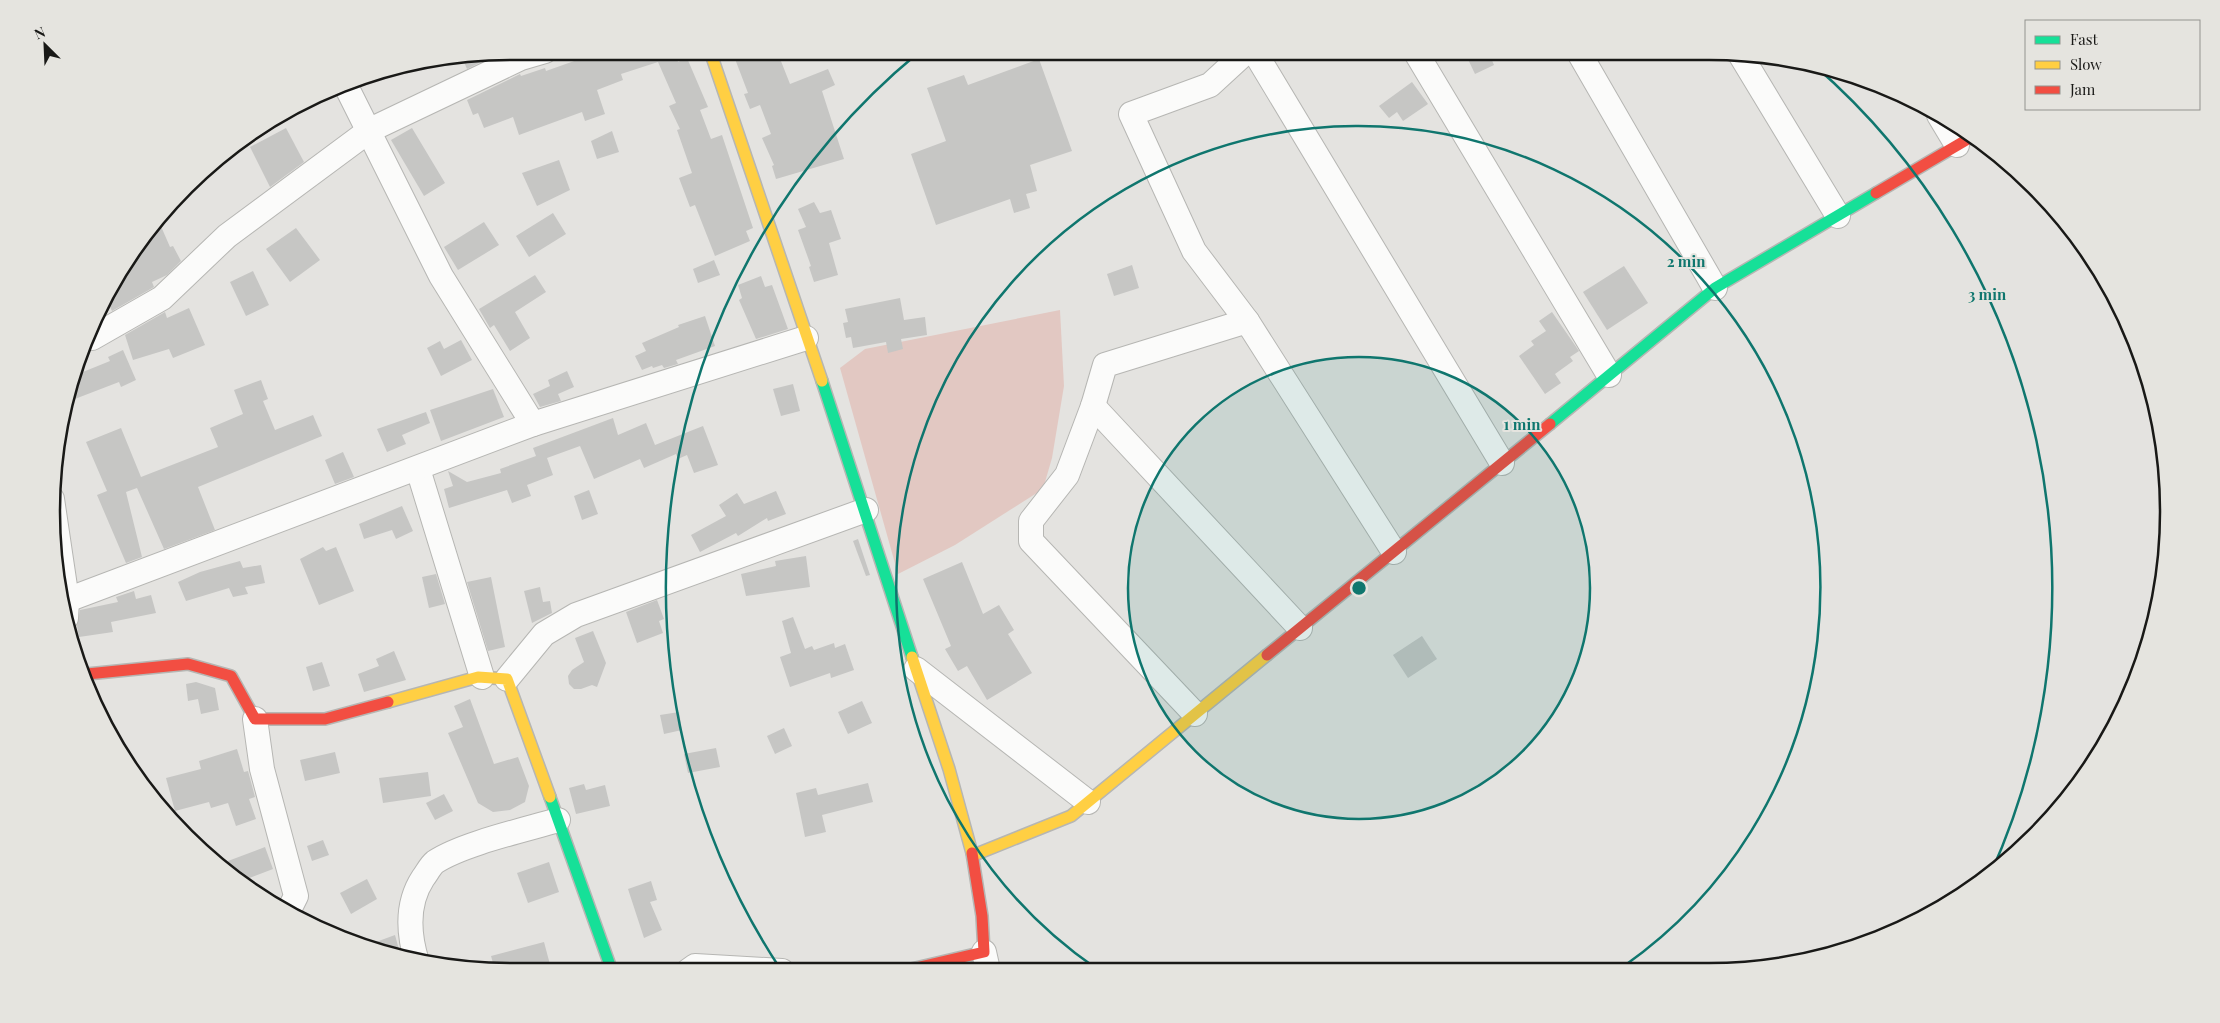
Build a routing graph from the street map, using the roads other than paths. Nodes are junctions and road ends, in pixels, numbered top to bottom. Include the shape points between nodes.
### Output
1 (517, 60) edge
2 (713, 60) edge
3 (1237, 60) edge
4 (1259, 60) edge
5 (1420, 60) edge
6 (1583, 60) edge
7 (1745, 62) edge
8 (349, 90) edge
9 (370, 130) junction
10 (1965, 141) edge
11 (1838, 216) junction
12 (1715, 288) junction
13 (1247, 321) junction
14 (95, 336) edge
15 (806, 338) junction
16 (1609, 375) junction
17 (1093, 406) junction
18 (533, 424) junction
19 (1502, 463) junction
20 (418, 470) junction
21 (866, 510) junction
22 (1394, 552) junction
23 (71, 608) edge
24 (1300, 628) junction
25 (916, 669) junction
26 (90, 674) edge
27 (482, 677) junction
28 (507, 679) junction
29 (1195, 714) junction
30 (255, 720) junction
31 (1088, 802) junction
32 (558, 820) junction
33 (974, 855) junction
34 (291, 906) edge
35 (414, 952) edge
36 (986, 961) edge
37 (609, 963) edge
38 (968, 963) edge

1 - 9 street
2 - 15 street
3 - 13 street via 1210,85 1131,114 1194,250
4 - 19 street
5 - 16 street
6 - 12 street
7 - 11 street
8 - 9 street
9 - 14 street via 227,236 162,298
9 - 18 street via 442,276
10 - 11 street
11 - 12 street
12 - 16 street
13 - 17 street via 1105,365
13 - 22 street
15 - 18 street
15 - 21 street
16 - 19 street
17 - 24 street
17 - 29 street via 1067,475 1031,522 1031,541
18 - 20 street
19 - 22 street
20 - 23 street
20 - 27 street
21 - 25 street
21 - 28 street via 576,615 544,634
22 - 24 street
24 - 29 street
25 - 31 street
25 - 33 street
26 - 30 street via 188,664 196,666 231,676
27 - 28 street
27 - 30 street via 325,719
28 - 32 street
29 - 31 street
30 - 34 street via 262,769 296,896
31 - 33 street via 1071,816
32 - 35 street via 465,849 433,863 416,889 409,920
32 - 37 street
33 - 36 street via 984,918
36 - 38 street

